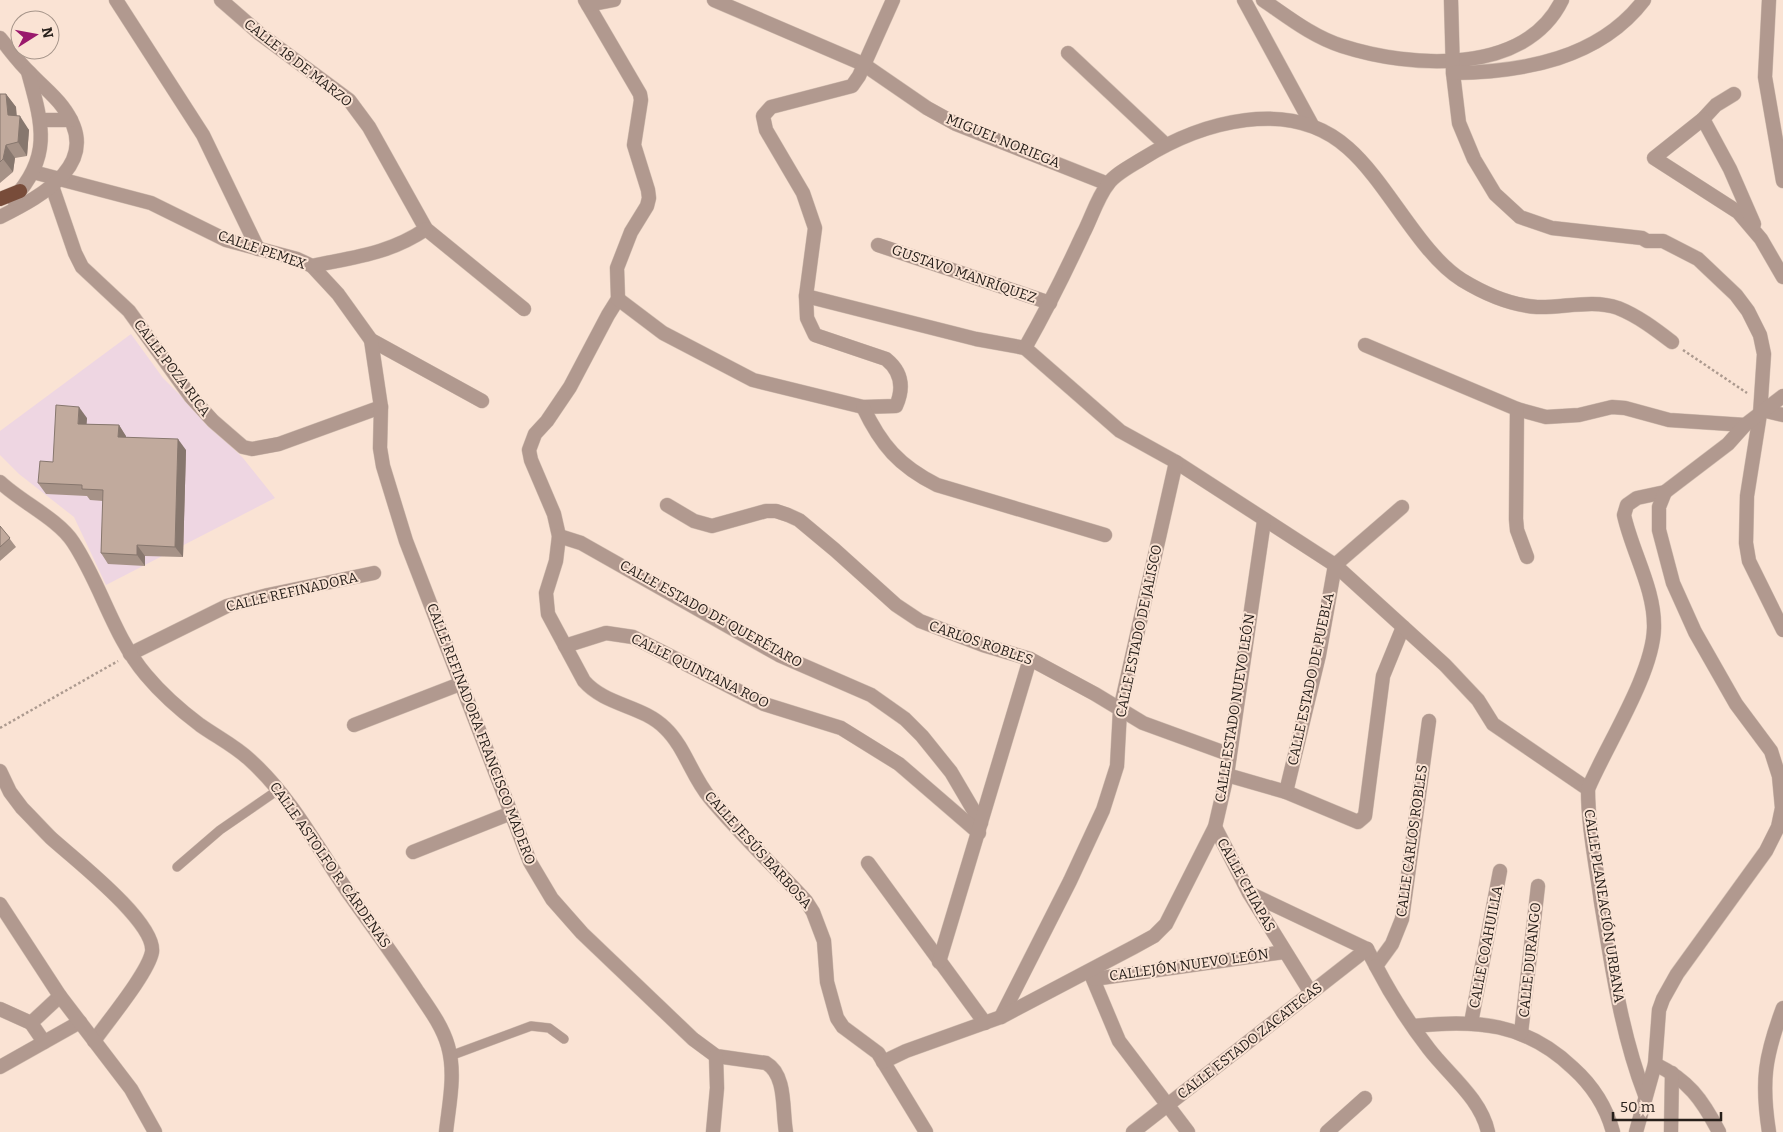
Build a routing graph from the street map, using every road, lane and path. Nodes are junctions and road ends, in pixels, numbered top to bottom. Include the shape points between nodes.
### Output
1 (116, 0) edge
2 (614, 0) edge
3 (714, 0) edge
4 (893, 0) edge
5 (1244, 0) edge
6 (1263, 0) edge
7 (1451, 0) edge
8 (1562, 0) edge
9 (1644, 0) edge
10 (1769, 0) edge
11 (225, 1) edge
12 (586, 3) edge
13 (0, 38) edge
14 (1068, 53) dead end
15 (863, 64) junction
16 (1453, 67) junction
17 (28, 72) junction
18 (1734, 94) dead end
19 (1703, 119) junction
20 (41, 120) junction
21 (71, 120) junction
22 (1312, 125) junction
23 (1166, 144) junction
24 (33, 172) junction
25 (1783, 181) edge
26 (57, 183) junction
27 (1108, 184) junction
28 (20, 191) junction
29 (0, 199) edge
30 (0, 213) edge
31 (0, 217) edge
32 (426, 229) junction
33 (1761, 239) junction
34 (878, 245) dead end
35 (258, 249) junction
36 (312, 266) junction
37 (1783, 277) edge
38 (806, 296) junction
39 (618, 300) junction
40 (1050, 303) junction
41 (524, 309) dead end
42 (371, 340) junction
43 (1672, 342) joint
44 (1365, 345) dead end
45 (1025, 348) junction
46 (1783, 396) edge
47 (482, 401) dead end
48 (381, 407) junction
49 (863, 407) junction
50 (1762, 409) junction
51 (1517, 410) junction
52 (1783, 416) edge
53 (1745, 425) junction
54 (1176, 462) junction
55 (0, 482) edge
56 (1665, 492) junction
57 (667, 505) dead end
58 (1402, 507) dead end
59 (1264, 520) junction
60 (1105, 535) dead end
61 (559, 536) junction
62 (1527, 557) dead end
63 (1335, 565) junction
64 (374, 573) dead end
65 (1403, 627) junction
66 (1783, 630) edge
67 (565, 646) junction
68 (130, 654) junction
69 (1030, 659) junction
70 (460, 684) junction
71 (1120, 710) junction
72 (1429, 721) dead end
73 (354, 725) dead end
74 (0, 728) edge
75 (1228, 754) junction
76 (0, 770) edge
77 (1227, 776) junction
78 (1588, 789) junction
79 (278, 790) junction
80 (1286, 792) junction
81 (510, 813) junction
82 (1215, 827) junction
83 (980, 828) junction
84 (413, 852) dead end
85 (868, 863) dead end
86 (177, 867) dead end
87 (1500, 871) dead end
88 (1538, 886) dead end
89 (1249, 893) junction
90 (0, 904) edge
91 (1367, 950) junction
92 (1284, 952) junction
93 (939, 962) junction
94 (1376, 966) junction
95 (1091, 974) junction
96 (1311, 993) junction
97 (60, 996) junction
98 (0, 1008) edge
99 (1783, 1008) edge
100 (1001, 1017) junction
101 (80, 1022) junction
102 (31, 1023) junction
103 (985, 1023) junction
104 (1471, 1023) junction
105 (1414, 1026) junction
106 (1521, 1034) junction
107 (564, 1039) dead end
108 (94, 1041) junction
109 (44, 1042) junction
110 (450, 1056) junction
111 (716, 1056) junction
112 (883, 1062) junction
113 (1655, 1064) junction
114 (0, 1067) edge
115 (1672, 1072) junction
116 (1645, 1094) junction
117 (1364, 1098) dead end
118 (1167, 1105) junction
119 (155, 1132) edge
120 (446, 1132) edge
121 (713, 1132) edge
122 (786, 1132) edge
123 (926, 1132) edge
124 (1134, 1132) edge
125 (1188, 1132) edge
126 (1327, 1132) edge
127 (1488, 1132) edge
128 (1613, 1132) edge
129 (1636, 1132) edge
130 (1671, 1132) edge
131 (1719, 1132) edge
132 (1769, 1132) edge

1 - 35 street via 204,136
2 - 12 street
3 - 15 street, MIGUEL NORIEGA
4 - 15 street
5 - 22 street
6 - 16 street via 1303,27 1341,46 1397,60
7 - 16 street
8 - 16 street via 1546,23 1528,39
9 - 16 street via 1624,23 1603,39 1574,53 1502,71
10 - 25 street via 1765,77
11 - 32 street, CALLE 18 DE MARZO via 260,34 355,106
12 - 39 street via 638,87 642,100 634,145 649,198 617,268
13 - 17 street
14 - 23 street
15 - 27 street, MIGUEL NORIEGA via 956,124
15 - 38 street via 852,86 777,105 763,113 766,130 803,193 815,228
16 - 50 street via 1459,123 1467,144 1495,194 1520,217 1552,228 1663,241 1698,259 1736,294 1760,335 1764,354
17 - 20 street
17 - 21 street via 62,105
18 - 19 street via 1716,105
19 - 33 street via 1730,169
19 - 33 street via 1654,158 1738,212
20 - 21 street
20 - 24 street via 39,155
21 - 26 street via 76,154
22 - 23 street via 1280,120 1226,123 1198,130
22 - 43 street via 1326,131 1364,163 1432,252 1455,276 1501,300 1536,306 1588,304 1617,308 1652,326
23 - 27 street
24 - 26 street, CALLE PEMEX
24 - 28 street
26 - 31 street via 31,202
26 - 35 street, CALLE PEMEX via 151,203 226,240
26 - 48 street, CALLE POZA RICA via 75,253 82,267 129,311 191,396 243,447 252,449 279,444
27 - 40 street
28 - 29 highway
28 - 30 street
32 - 36 street via 388,250
32 - 41 street, CALLE 18 DE MARZO
33 - 37 street
34 - 40 street, GUSTAVO MANRÍQUEZ
35 - 36 street, CALLE PEMEX
36 - 42 street, CALLE PEMEX via 338,294
38 - 45 street via 976,339
38 - 49 street via 807,318 815,335 886,359 895,366 901,394 896,406
39 - 49 street via 663,333 753,380
39 - 61 street, CALLE JESÚS BARBOSA via 570,387 530,443 531,460 554,514
40 - 45 street
42 - 47 street, CALLE PEMEX
42 - 48 street, CALLE REFINADORA FRANCISCO MADERO
43 - 50 path
44 - 51 street
45 - 54 street via 1120,431
46 - 50 street, CALLE PLANEACIÓN URBANA
48 - 70 street, CALLE REFINADORA FRANCISCO MADERO via 380,448 390,494
49 - 60 street via 890,452 917,475 937,485
50 - 52 street
50 - 53 street, CALLE PLANEACIÓN URBANA
50 - 66 street via 1747,496 1746,543 1749,561
51 - 53 street via 1546,417 1625,408 1669,420
51 - 62 street via 1516,519
53 - 56 street, CALLE PLANEACIÓN URBANA via 1728,444
54 - 59 street
54 - 71 street, CALLE ESTADO DE JALISCO
55 - 68 street, CALLE ASTOLFO R. CÁRDENAS via 72,541
56 - 78 street, CALLE PLANEACIÓN URBANA via 1638,498 1627,505 1624,514 1649,592 1654,629 1639,681
56 - 113 street via 1658,507 1659,530 1673,583 1695,632 1736,704 1771,751 1779,776 1782,808 1778,827 1766,851 1677,974 1663,999 1659,1010
57 - 69 street, CARLOS ROBLES via 712,526 766,511 788,515 799,520 896,605 920,621
58 - 63 street
59 - 63 street
59 - 75 street, CALLE ESTADO NUEVO LEÓN
61 - 67 street, CALLE JESÚS BARBOSA via 546,601 551,622
61 - 83 street, CALLE ESTADO DE QUERÉTARO via 581,542 779,655 871,695 905,719 922,736 951,772
63 - 65 street
63 - 80 street, CALLE ESTADO DE PUEBLA via 1319,655
64 - 68 street, CALLE REFINADORA via 227,606
65 - 78 street via 1445,664 1478,700 1493,724
65 - 80 street via 1383,676 1365,816 1358,822
67 - 83 street, CALLE QUINTANA ROO via 606,633 633,637 764,704 841,728 899,764
67 - 112 street, CALLE JESÚS BARBOSA via 584,681 597,694 647,714 666,729 709,798 806,901 814,912 824,941 827,982 837,1018
68 - 74 path
68 - 79 street, CALLE ASTOLFO R. CÁRDENAS via 169,699 250,759
69 - 71 street, CARLOS ROBLES
69 - 83 street
70 - 73 street
70 - 81 street, CALLE REFINADORA FRANCISCO MADERO
71 - 75 street, CARLOS ROBLES via 1143,724
71 - 100 street, CALLE ESTADO DE JALISCO via 1117,766 1103,810
72 - 94 street, CALLE CARLOS ROBLES via 1402,919 1392,944
75 - 77 street, CALLE ESTADO NUEVO LEÓN
76 - 108 street via 22,808 124,904 152,943 145,968
77 - 80 street
77 - 82 street, CALLE ESTADO NUEVO LEÓN
78 - 116 street, CALLE PLANEACIÓN URBANA via 1589,830 1611,964 1630,1057
79 - 86 lane via 220,830
79 - 110 street, CALLE ASTOLFO R. CÁRDENAS via 299,816 431,1012 441,1028
81 - 84 street
81 - 111 street, CALLE REFINADORA FRANCISCO MADERO via 530,862 552,899 582,933 692,1039
82 - 89 street, CALLE CHIAPAS
82 - 95 street, CALLE ESTADO NUEVO LEÓN via 1166,924 1154,936
83 - 93 street
85 - 93 street
87 - 104 street, CALLE COAHUILLA
88 - 106 street, CALLE DURANGO
89 - 91 street
89 - 92 street, CALLE CHIAPAS
90 - 97 street
91 - 94 street
91 - 96 street, CALLE ESTADO ZACATECAS
92 - 95 street, CALLEJÓN NUEVO LEÓN
92 - 96 street, CALLE CHIAPAS
93 - 103 street
94 - 105 street via 1392,997
95 - 100 street, CALLE ESTADO NUEVO LEÓN
95 - 118 street via 1119,1041
96 - 118 street, CALLE ESTADO ZACATECAS
97 - 101 street
97 - 102 street
98 - 102 street
99 - 132 street via 1765,1068 1764,1102
100 - 103 street, CALLE ESTADO NUEVO LEÓN
101 - 108 street
101 - 109 street
102 - 109 street
103 - 112 street, CALLE ESTADO NUEVO LEÓN
104 - 105 street
104 - 106 street
105 - 127 street via 1472,1098 1486,1120
106 - 128 street via 1543,1043 1558,1054 1589,1084 1600,1100
107 - 110 lane via 549,1028 531,1026
108 - 119 street via 130,1089
109 - 114 street
110 - 120 street, CALLE ASTOLFO R. CÁRDENAS via 451,1089
111 - 121 street
111 - 122 street, CALLE REFINADORA FRANCISCO MADERO via 772,1066 780,1080
112 - 123 street, CALLE JESÚS BARBOSA
113 - 115 street
113 - 116 street
115 - 130 street
115 - 131 street via 1698,1098
116 - 129 street
117 - 126 street
118 - 124 street, CALLE ESTADO ZACATECAS
118 - 125 street

